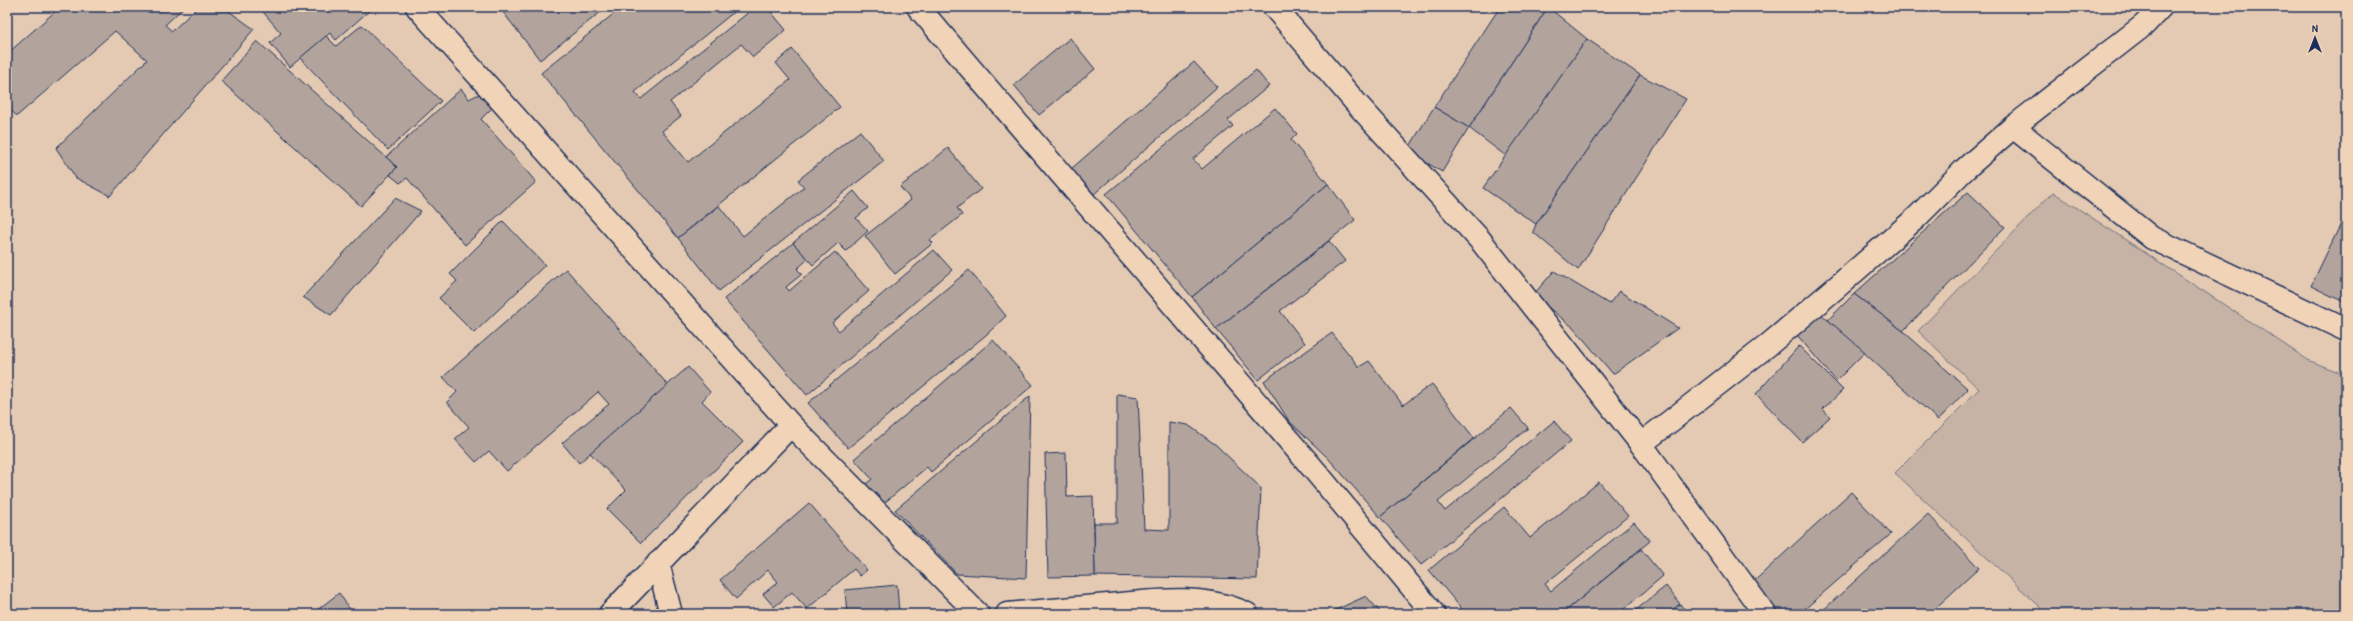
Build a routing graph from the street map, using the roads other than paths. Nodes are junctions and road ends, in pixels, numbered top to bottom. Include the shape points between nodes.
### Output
1 (417, 7) edge
2 (918, 7) edge
3 (1274, 7) edge
4 (2160, 7) edge
5 (2012, 127) junction
6 (2346, 330) edge
7 (791, 425) junction
8 (1641, 444) junction
9 (658, 564) junction
10 (610, 614) edge
11 (671, 614) edge
12 (978, 614) edge
13 (1007, 614) edge
14 (1247, 614) edge
15 (1434, 614) edge
16 (1765, 614) edge

1 - 7 street
2 - 15 street
3 - 8 street via 1357,104 1482,241
4 - 5 street via 2144,25
5 - 6 street via 2152,238
5 - 8 street via 1916,218 1838,286 1767,346
7 - 9 street
7 - 12 street
8 - 16 street
9 - 10 street
9 - 11 street
13 - 14 street via 1173,599 1207,602 1238,609

